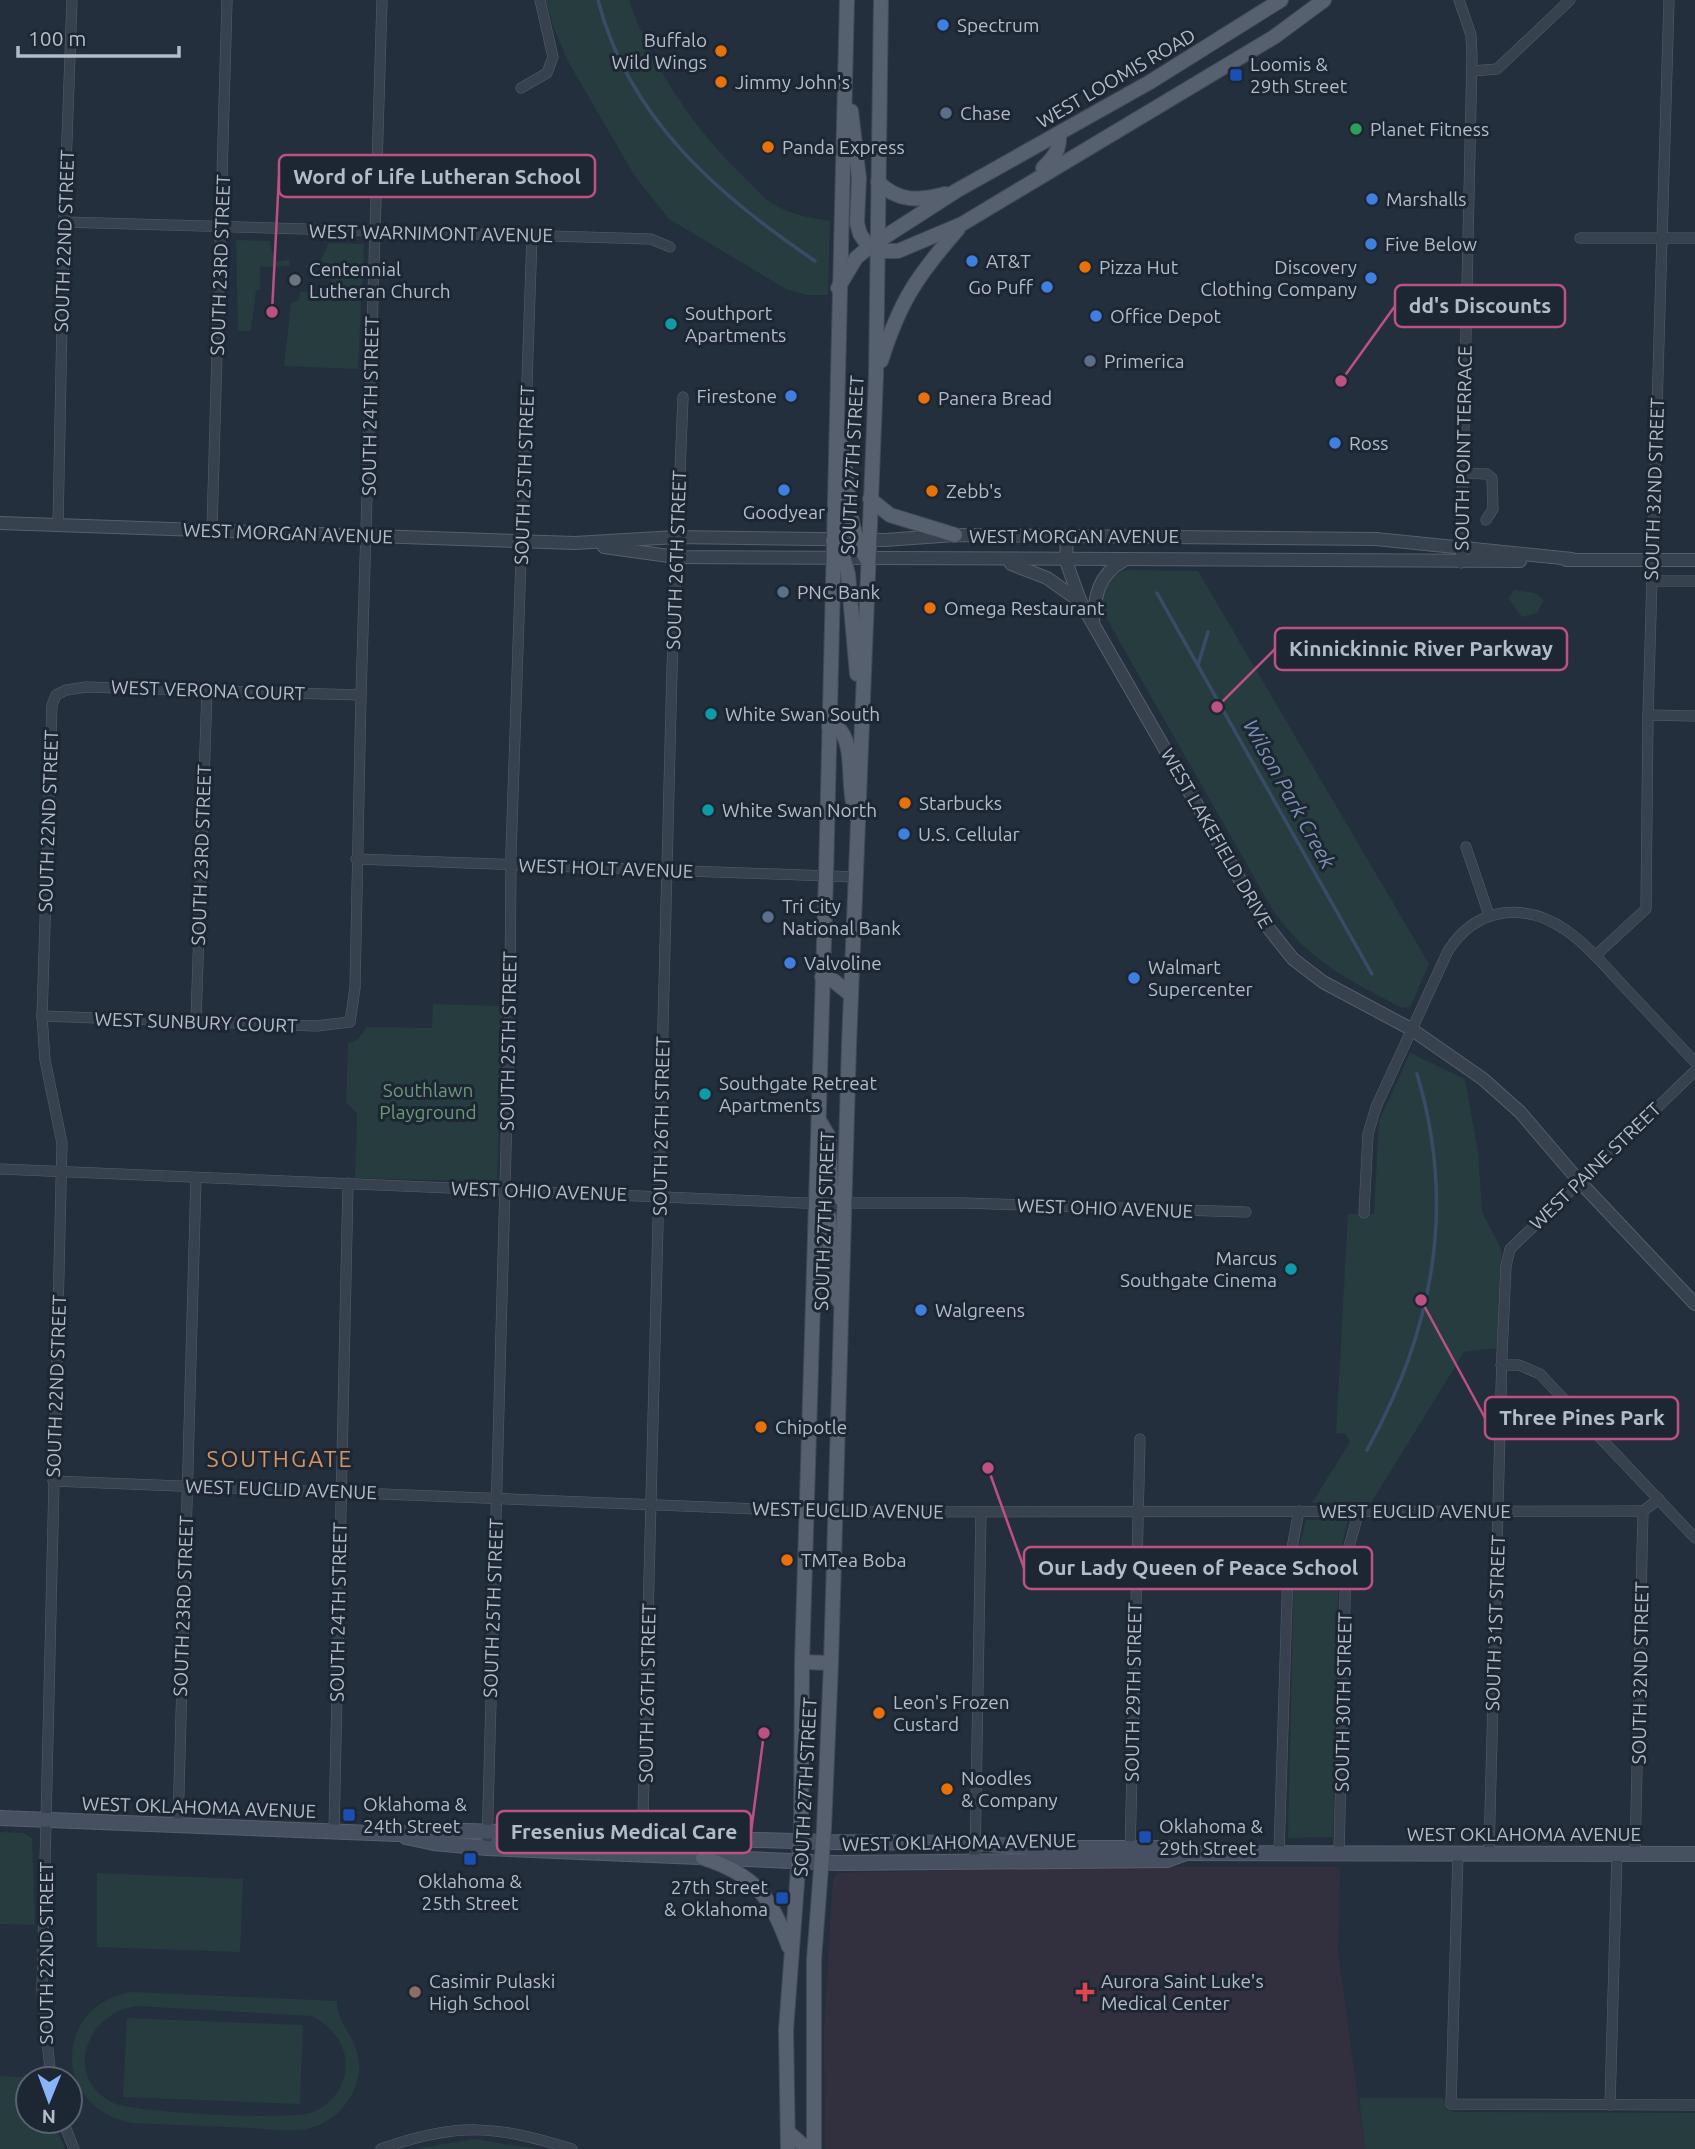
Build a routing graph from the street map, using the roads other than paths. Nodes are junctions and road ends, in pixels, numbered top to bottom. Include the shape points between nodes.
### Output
1 (72, 0) edge
2 (227, 0) edge
3 (382, 0) edge
4 (540, 0) edge
5 (847, 0) edge
6 (872, 0) edge
7 (881, 0) edge
8 (1281, 0) edge
9 (1324, 0) edge
10 (1459, 0) edge
11 (1570, 0) edge
12 (1669, 0) edge
13 (881, 26) junction
14 (845, 64) junction
15 (1472, 72) junction
16 (1150, 82) junction
17 (522, 88) dead end
18 (1181, 94) junction
19 (1059, 135) junction
20 (878, 182) junction
21 (1027, 183) junction
22 (956, 191) junction
23 (64, 222) junction
24 (962, 224) junction
25 (221, 227) junction
26 (374, 231) junction
27 (532, 235) junction
28 (1580, 238) dead end
29 (1661, 238) junction
30 (1695, 238) edge
31 (670, 247) dead end
32 (875, 247) junction
33 (838, 289) junction
34 (876, 376) junction
35 (683, 397) dead end
36 (835, 425) junction
37 (1462, 473) junction
38 (870, 499) junction
39 (1486, 520) dead end
40 (0, 523) edge
41 (58, 525) junction
42 (212, 530) junction
43 (955, 535) junction
44 (367, 536) junction
45 (1067, 536) junction
46 (676, 537) junction
47 (832, 540) junction
48 (862, 540) junction
49 (522, 541) junction
50 (575, 542) junction
51 (1461, 549) junction
52 (676, 557) junction
53 (838, 559) junction
54 (1572, 559) junction
55 (867, 560) junction
56 (997, 560) junction
57 (1652, 560) junction
58 (1695, 560) edge
59 (1066, 561) junction
60 (1123, 561) junction
61 (1461, 563) junction
62 (1651, 580) junction
63 (1695, 581) edge
64 (1081, 603) junction
65 (1093, 623) junction
66 (206, 690) junction
67 (56, 695) joint
68 (361, 695) junction
69 (863, 707) junction
70 (1648, 715) junction
71 (1695, 716) edge
72 (829, 727) junction
73 (858, 824) junction
74 (1466, 847) dead end
75 (356, 859) junction
76 (511, 864) junction
77 (668, 869) junction
78 (826, 876) junction
79 (856, 877) junction
80 (1489, 915) junction
81 (1595, 956) junction
82 (822, 977) junction
83 (851, 995) junction
84 (42, 1016) junction
85 (196, 1021) junction
86 (350, 1022) joint
87 (1411, 1029) junction
88 (1695, 1062) edge
89 (1695, 1071) edge
90 (819, 1120) junction
91 (0, 1169) edge
92 (61, 1171) junction
93 (195, 1178) junction
94 (1579, 1181) junction
95 (348, 1183) junction
96 (505, 1189) junction
97 (660, 1196) junction
98 (844, 1202) junction
99 (817, 1203) junction
100 (1246, 1212) dead end
101 (1364, 1213) dead end
102 (1506, 1266) joint
103 (1695, 1304) edge
104 (841, 1305) junction
105 (1502, 1365) junction
106 (1140, 1439) dead end
107 (53, 1481) junction
108 (187, 1486) junction
109 (341, 1491) junction
110 (496, 1498) junction
111 (1658, 1499) junction
112 (651, 1504) junction
113 (808, 1510) junction
114 (1137, 1511) junction
115 (1299, 1511) junction
116 (1359, 1511) junction
117 (1498, 1511) junction
118 (1643, 1511) junction
119 (836, 1512) junction
120 (981, 1512) junction
121 (1695, 1538) edge
122 (802, 1662) junction
123 (831, 1663) junction
124 (0, 1818) edge
125 (46, 1820) junction
126 (178, 1825) junction
127 (334, 1832) junction
128 (488, 1832) junction
129 (396, 1834) junction
130 (643, 1834) junction
131 (800, 1841) junction
132 (823, 1842) junction
133 (917, 1843) junction
134 (975, 1843) junction
135 (487, 1848) junction
136 (1279, 1853) junction
137 (1339, 1853) junction
138 (1458, 1853) junction
139 (1489, 1853) junction
140 (1130, 1854) junction
141 (1617, 1854) junction
142 (1635, 1854) junction
143 (1695, 1854) edge
144 (642, 1856) junction
145 (703, 1858) junction
146 (798, 1862) junction
147 (975, 1862) junction
148 (821, 1863) junction
149 (917, 1863) junction
150 (791, 1950) junction
151 (49, 2065) edge
152 (1610, 2105) junction
153 (1695, 2105) edge
154 (788, 2132) junction
155 (381, 2149) edge
156 (572, 2149) edge
157 (788, 2149) edge
158 (807, 2149) edge
159 (814, 2149) edge

1 - 23 street, SOUTH 22ND STREET
2 - 25 street, SOUTH 23RD STREET
3 - 26 street, SOUTH 24TH STREET
4 - 17 street via 553,57 547,73
5 - 14 main road, SOUTH 27TH STREET
6 - 13 main road
7 - 13 main road, SOUTH 27TH STREET
8 - 16 main road, WEST LOOMIS ROAD
9 - 18 main road
10 - 15 street, SOUTH POINT TERRACE via 1471,35
11 - 15 street via 1497,69
12 - 29 street, SOUTH 32ND STREET
13 - 20 main road, SOUTH 27TH STREET
14 - 32 main road via 859,178 857,223
14 - 33 main road, SOUTH 27TH STREET
15 - 37 street, SOUTH POINT TERRACE
16 - 18 main road
16 - 19 main road, WEST LOOMIS ROAD
18 - 21 main road
19 - 21 main road via 1054,157
19 - 22 main road, WEST LOOMIS ROAD
20 - 22 main road via 894,196 908,199
20 - 32 main road, SOUTH 27TH STREET
21 - 24 main road
22 - 32 main road, WEST LOOMIS ROAD
23 - 25 street, WEST WARNIMONT AVENUE
23 - 41 street, SOUTH 22ND STREET
24 - 32 main road via 898,251
24 - 34 main road via 912,285 894,319
25 - 26 street, WEST WARNIMONT AVENUE
25 - 42 street, SOUTH 23RD STREET
26 - 27 street, WEST WARNIMONT AVENUE
26 - 44 street, SOUTH 24TH STREET
27 - 31 street, WEST WARNIMONT AVENUE via 651,239
27 - 49 street, SOUTH 25TH STREET
28 - 29 street
29 - 30 street
29 - 57 street, SOUTH 32ND STREET
32 - 33 main road, WEST LOOMIS ROAD via 856,258
32 - 34 main road, SOUTH 27TH STREET
33 - 36 main road, SOUTH 27TH STREET
34 - 38 main road, SOUTH 27TH STREET
35 - 46 street, SOUTH 26TH STREET
36 - 47 main road, SOUTH 27TH STREET
36 - 48 main road
37 - 39 street via 1492,478 1493,509
37 - 51 street, SOUTH POINT TERRACE
38 - 43 main road via 890,514
38 - 48 main road, SOUTH 27TH STREET
40 - 41 street, WEST MORGAN AVENUE
41 - 42 street, WEST MORGAN AVENUE
42 - 44 street, WEST MORGAN AVENUE
43 - 45 street, WEST MORGAN AVENUE
43 - 48 street, WEST MORGAN AVENUE
44 - 49 street, WEST MORGAN AVENUE
44 - 68 street, SOUTH 24TH STREET
45 - 51 street, WEST MORGAN AVENUE via 1377,538
45 - 59 street, WEST LAKEFIELD DRIVE
46 - 47 street, WEST MORGAN AVENUE
46 - 50 street, WEST MORGAN AVENUE
46 - 52 street, SOUTH 26TH STREET
47 - 48 street, WEST MORGAN AVENUE
47 - 53 main road
48 - 55 main road
49 - 50 street, WEST MORGAN AVENUE
49 - 76 street, SOUTH 25TH STREET
50 - 52 street, WEST MORGAN AVENUE
51 - 54 street, WEST MORGAN AVENUE
51 - 61 street, SOUTH POINT TERRACE
52 - 53 street, WEST MORGAN AVENUE
52 - 77 street, SOUTH 26TH STREET
53 - 55 street, WEST MORGAN AVENUE
53 - 69 main road
53 - 72 main road, SOUTH 27TH STREET
54 - 57 street, WEST MORGAN AVENUE
54 - 61 street, WEST MORGAN AVENUE
55 - 56 street, WEST MORGAN AVENUE
55 - 69 main road, SOUTH 27TH STREET
56 - 59 street, WEST MORGAN AVENUE
56 - 64 street via 1047,578
57 - 58 street, WEST MORGAN AVENUE
57 - 62 street, SOUTH 32ND STREET
59 - 60 street, WEST MORGAN AVENUE
59 - 64 street, WEST LAKEFIELD DRIVE
60 - 61 street, WEST MORGAN AVENUE
60 - 65 street via 1100,583
62 - 63 street
62 - 70 street, SOUTH 32ND STREET
64 - 65 street, WEST LAKEFIELD DRIVE
65 - 87 street, WEST LAKEFIELD DRIVE via 1266,925 1293,959 1323,982
66 - 67 street, WEST VERONA COURT via 86,687
66 - 68 street, WEST VERONA COURT
66 - 85 street, SOUTH 23RD STREET
67 - 84 street, SOUTH 22ND STREET via 50,728
68 - 75 street, SOUTH 24TH STREET
69 - 73 main road, SOUTH 27TH STREET
70 - 71 street
70 - 81 street, SOUTH 32ND STREET via 1646,909
72 - 73 main road via 838,728 848,741 848,780
72 - 78 main road, SOUTH 27TH STREET
73 - 79 main road, SOUTH 27TH STREET
74 - 80 street
75 - 76 street, WEST HOLT AVENUE
75 - 86 street, SOUTH 24TH STREET via 355,988
76 - 77 street, WEST HOLT AVENUE
76 - 96 street, SOUTH 25TH STREET
77 - 78 street, WEST HOLT AVENUE
77 - 97 street, SOUTH 26TH STREET
78 - 79 street, WEST HOLT AVENUE
78 - 82 main road, SOUTH 27TH STREET
79 - 83 main road, SOUTH 27TH STREET
80 - 81 street via 1517,911 1543,916 1576,936
80 - 87 street via 1458,935 1439,965
81 - 88 street
82 - 83 main road
82 - 90 main road, SOUTH 27TH STREET
83 - 98 main road, SOUTH 27TH STREET
84 - 85 street, WEST SUNBURY COURT
84 - 92 street, SOUTH 22ND STREET via 45,1060 62,1143
85 - 86 street, WEST SUNBURY COURT via 316,1026
87 - 94 street, WEST LAKEFIELD DRIVE via 1455,1057 1511,1104
87 - 101 street via 1368,1134
89 - 94 street, WEST PAINE STREET
90 - 98 main road via 830,1137 831,1188
90 - 99 main road, SOUTH 27TH STREET
91 - 92 street, WEST OHIO AVENUE
92 - 93 street, WEST OHIO AVENUE
92 - 107 street, SOUTH 22ND STREET
93 - 95 street, WEST OHIO AVENUE
93 - 108 street, SOUTH 23RD STREET
94 - 102 street, WEST PAINE STREET via 1517,1240
94 - 103 street, WEST LAKEFIELD DRIVE
95 - 96 street, WEST OHIO AVENUE
95 - 109 street, SOUTH 24TH STREET
96 - 97 street, WEST OHIO AVENUE
96 - 110 street, SOUTH 25TH STREET
97 - 99 street, WEST OHIO AVENUE
97 - 112 street, SOUTH 26TH STREET
98 - 99 street, WEST OHIO AVENUE
98 - 100 street, WEST OHIO AVENUE
98 - 104 main road, SOUTH 27TH STREET
99 - 104 main road via 829,1217 831,1280
99 - 113 main road, SOUTH 27TH STREET
102 - 105 street, SOUTH 31ST STREET
104 - 119 main road, SOUTH 27TH STREET
105 - 111 street via 1520,1365 1540,1374
105 - 117 street, SOUTH 31ST STREET
106 - 114 street, SOUTH 29TH STREET
107 - 108 street, WEST EUCLID AVENUE
107 - 125 street, SOUTH 22ND STREET
108 - 109 street, WEST EUCLID AVENUE
108 - 126 street, SOUTH 23RD STREET
109 - 110 street, WEST EUCLID AVENUE
109 - 127 street, SOUTH 24TH STREET
110 - 112 street, WEST EUCLID AVENUE
110 - 128 street, SOUTH 25TH STREET
111 - 118 street
111 - 121 street
112 - 113 street, WEST EUCLID AVENUE
112 - 130 street, SOUTH 26TH STREET
113 - 119 street, WEST EUCLID AVENUE
113 - 122 main road, SOUTH 27TH STREET
114 - 115 street, WEST EUCLID AVENUE
114 - 120 street, WEST EUCLID AVENUE
114 - 140 street, SOUTH 29TH STREET
115 - 116 street, WEST EUCLID AVENUE
115 - 136 street via 1288,1569
116 - 117 street, WEST EUCLID AVENUE
116 - 137 street, SOUTH 30TH STREET via 1346,1557
117 - 118 street, WEST EUCLID AVENUE
117 - 139 street, SOUTH 31ST STREET
118 - 142 street, SOUTH 32ND STREET
119 - 120 street, WEST EUCLID AVENUE
119 - 123 main road, SOUTH 27TH STREET
120 - 134 street
122 - 123 main road
122 - 131 main road, SOUTH 27TH STREET
123 - 132 main road, SOUTH 27TH STREET
124 - 125 main road, WEST OKLAHOMA AVENUE
125 - 126 main road, WEST OKLAHOMA AVENUE
125 - 151 street, SOUTH 22ND STREET via 42,2002
126 - 127 main road, WEST OKLAHOMA AVENUE
127 - 129 main road, WEST OKLAHOMA AVENUE
128 - 129 main road, WEST OKLAHOMA AVENUE
128 - 130 main road, WEST OKLAHOMA AVENUE
128 - 135 street, SOUTH 25TH STREET
129 - 135 main road, WEST OKLAHOMA AVENUE
130 - 131 main road, WEST OKLAHOMA AVENUE
130 - 144 street, SOUTH 26TH STREET
131 - 132 main road, WEST OKLAHOMA AVENUE
131 - 146 main road, SOUTH 27TH STREET
132 - 133 main road, WEST OKLAHOMA AVENUE
132 - 148 main road, SOUTH 27TH STREET
133 - 134 main road, WEST OKLAHOMA AVENUE
133 - 149 main road
134 - 140 main road, WEST OKLAHOMA AVENUE
134 - 147 street
135 - 144 main road, WEST OKLAHOMA AVENUE
136 - 137 main road, WEST OKLAHOMA AVENUE
136 - 140 main road, WEST OKLAHOMA AVENUE via 1186,1853 1167,1848
137 - 138 main road, WEST OKLAHOMA AVENUE
138 - 139 main road, WEST OKLAHOMA AVENUE
138 - 152 street via 1451,2104
139 - 141 main road, WEST OKLAHOMA AVENUE
140 - 147 main road, WEST OKLAHOMA AVENUE
141 - 142 main road, WEST OKLAHOMA AVENUE
141 - 152 street
142 - 143 main road, WEST OKLAHOMA AVENUE
144 - 145 main road, WEST OKLAHOMA AVENUE
145 - 146 main road, WEST OKLAHOMA AVENUE
145 - 150 main road via 727,1866 758,1887 774,1907
146 - 148 main road, WEST OKLAHOMA AVENUE
146 - 150 main road, SOUTH 27TH STREET
147 - 149 main road, WEST OKLAHOMA AVENUE
148 - 149 main road, WEST OKLAHOMA AVENUE
148 - 159 main road, SOUTH 27TH STREET via 813,2013
150 - 154 main road, SOUTH 27TH STREET via 786,2030
152 - 153 street
154 - 157 main road, SOUTH 27TH STREET
154 - 158 main road
155 - 156 street via 425,2133 457,2128 520,2133

